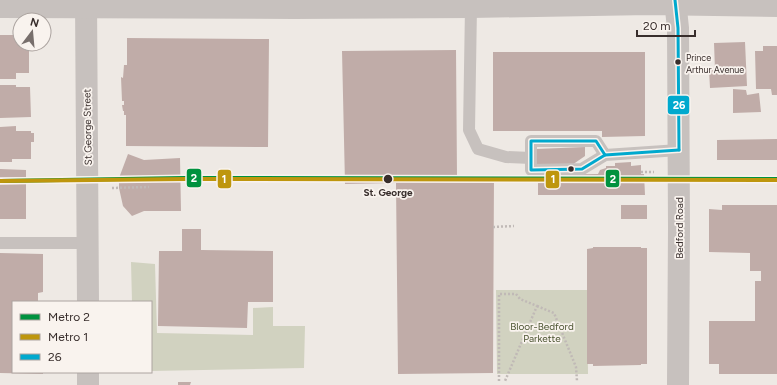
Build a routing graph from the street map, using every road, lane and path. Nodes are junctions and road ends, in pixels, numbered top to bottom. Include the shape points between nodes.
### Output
1 (590, 2) edge
2 (675, 2) edge
3 (86, 4) edge
4 (777, 6) edge
5 (0, 7) edge
6 (471, 7) junction
7 (679, 150) junction
8 (605, 155) junction
9 (531, 158) junction
10 (641, 172) dead end
11 (654, 172) dead end
12 (149, 187) dead end
13 (112, 188) dead end
14 (514, 226) dead end
15 (494, 227) dead end
16 (0, 243) edge
17 (88, 243) junction
18 (88, 301) edge
19 (536, 306) junction
20 (88, 373) edge
21 (499, 381) dead end
22 (505, 381) dead end
23 (577, 381) dead end
24 (88, 385) edge
25 (678, 385) edge

1 - 2 street
1 - 6 street
2 - 4 street
2 - 7 street, Bedford Road via 678,28
3 - 5 street
3 - 6 street
3 - 17 street, St George Street
6 - 9 lane via 469,130 478,149 506,156
7 - 8 lane
7 - 25 street, Bedford Road
8 - 9 lane via 582,169 531,170
8 - 9 lane via 596,141 531,141
10 - 11 path
12 - 13 path
14 - 15 path
16 - 17 lane
17 - 18 street, St George Street
19 - 21 path via 520,299 516,294 499,294
19 - 22 path
19 - 23 path via 554,313 576,367
20 - 24 street

